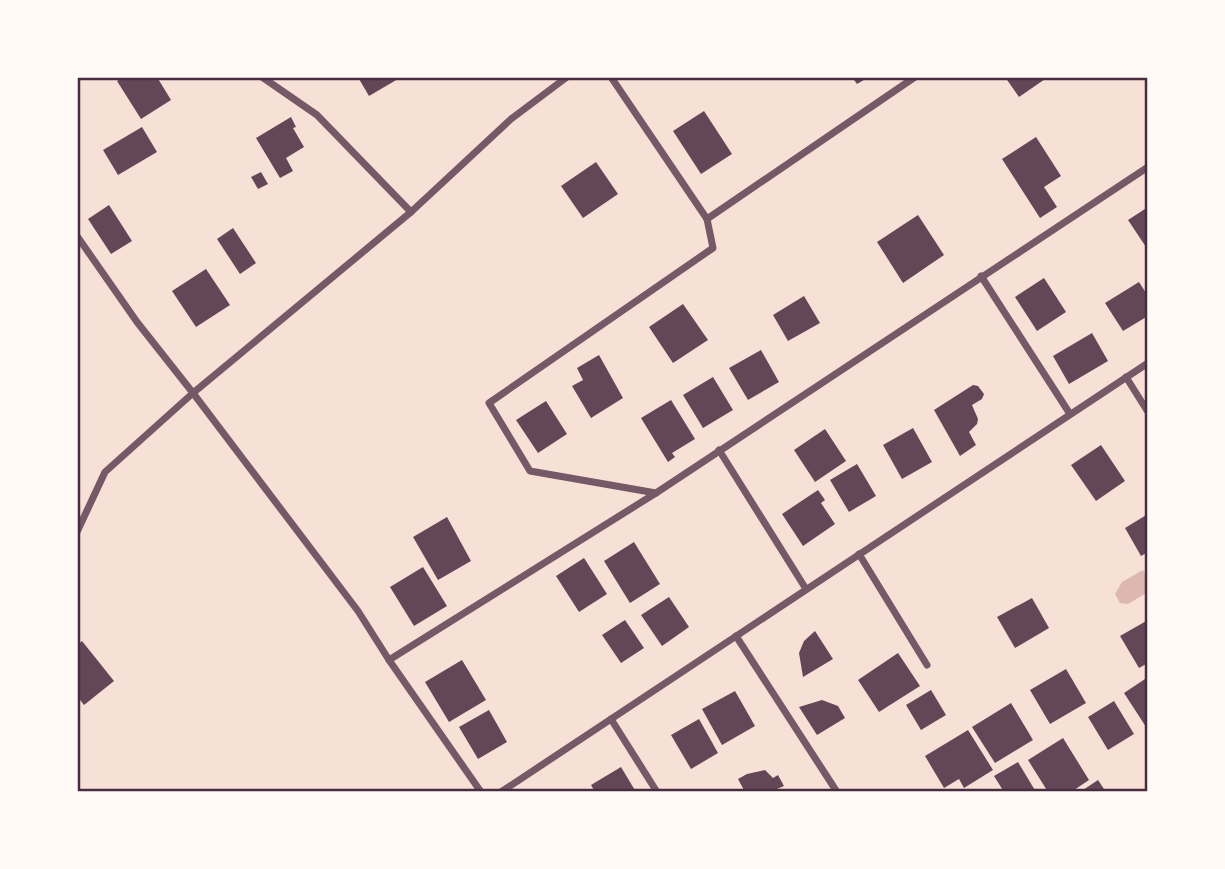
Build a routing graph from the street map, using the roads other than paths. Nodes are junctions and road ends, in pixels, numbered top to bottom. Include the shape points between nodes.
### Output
1 (262, 77) edge
2 (567, 77) edge
3 (611, 77) edge
4 (915, 77) edge
5 (1148, 167) edge
6 (411, 212) junction
7 (707, 219) junction
8 (77, 236) edge
9 (981, 276) junction
10 (1148, 363) edge
11 (1126, 377) junction
12 (193, 393) junction
13 (1148, 412) edge
14 (1070, 414) junction
15 (719, 450) junction
16 (656, 493) junction
17 (77, 532) edge
18 (859, 555) junction
19 (806, 589) junction
20 (737, 636) junction
21 (389, 660) junction
22 (927, 665) dead end
23 (611, 719) junction
24 (481, 792) edge
25 (501, 792) edge
26 (657, 792) edge
27 (837, 792) edge

1 - 6 street via 317,115
2 - 6 street via 511,120
3 - 7 street
4 - 7 street
5 - 9 street
6 - 12 street
7 - 16 street via 713,248 489,403 530,471
8 - 12 street
9 - 14 street
9 - 15 street
10 - 11 street
11 - 13 street
11 - 14 street
12 - 17 street via 105,472
12 - 21 street via 358,611
14 - 18 street
15 - 16 street
15 - 19 street
16 - 21 street
18 - 19 street
18 - 22 street
19 - 20 street
20 - 23 street
20 - 27 street
21 - 24 street
23 - 25 street
23 - 26 street

